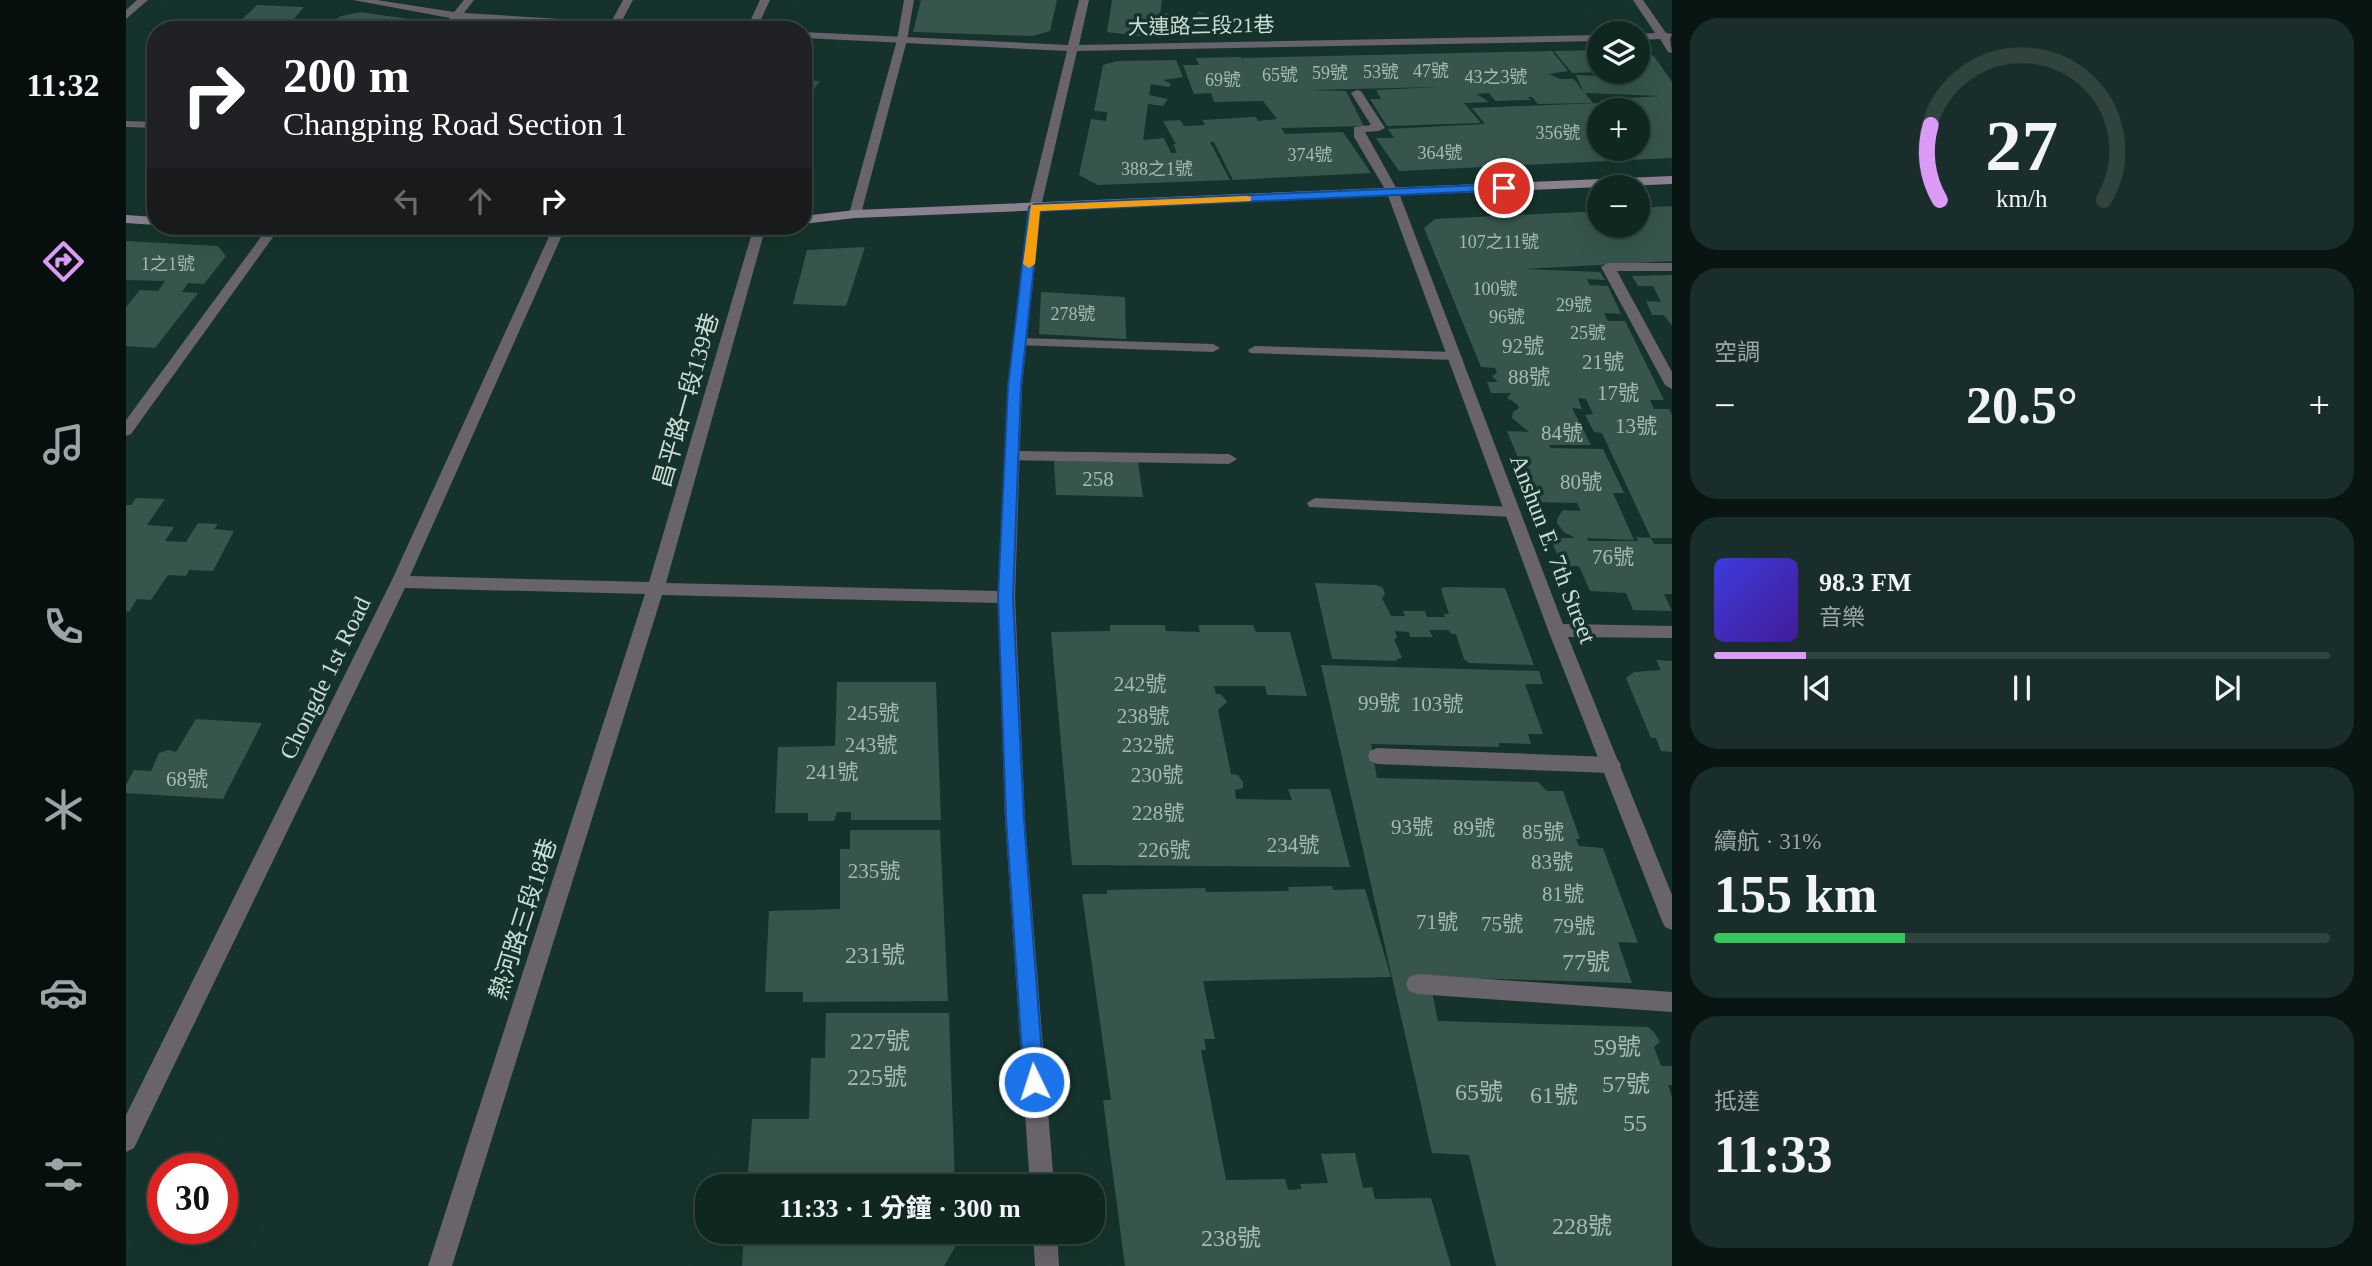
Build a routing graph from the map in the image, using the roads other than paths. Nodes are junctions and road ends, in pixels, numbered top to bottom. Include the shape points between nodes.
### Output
1 (144, 0) edge
2 (358, 0) edge
3 (469, 0) edge
4 (628, 0) edge
5 (765, 0) edge
6 (909, 0) edge
7 (1084, 0) edge
8 (1638, 0) edge
9 (126, 16) edge
10 (457, 16) junction
11 (453, 21) edge
12 (536, 21) edge
13 (617, 21) edge
14 (755, 21) edge
15 (812, 35) edge
16 (1667, 36) edge
17 (1587, 38) edge
18 (902, 40) junction
19 (1073, 48) junction
20 (1672, 50) edge
21 (1357, 93) dead end
22 (126, 124) edge
23 (147, 125) edge
24 (1672, 180) edge
25 (1393, 193) junction
26 (1035, 207) junction
27 (855, 214) junction
28 (126, 219) edge
29 (812, 219) edge
30 (147, 220) edge
31 (268, 235) edge
32 (556, 235) edge
33 (757, 235) edge
34 (1672, 267) edge
35 (1020, 342) junction
36 (1213, 348) dead end
37 (1255, 350) dead end
38 (1454, 356) junction
39 (1672, 384) edge
40 (126, 431) edge
41 (1012, 456) junction
42 (1229, 459) dead end
43 (1315, 503) dead end
44 (1513, 513) junction
45 (399, 582) junction
46 (656, 587) junction
47 (1006, 597) junction
48 (1557, 630) junction
49 (1672, 632) edge
50 (1377, 756) dead end
51 (1611, 765) junction
52 (1672, 921) edge
53 (1417, 984) dead end
54 (1672, 1002) edge
55 (126, 1140) edge
56 (1041, 1174) edge
57 (1046, 1244) edge
58 (440, 1266) edge
59 (1047, 1266) edge

1 - 9 street
2 - 10 street
3 - 10 street
4 - 13 street
5 - 14 street
6 - 18 street
7 - 19 street
8 - 16 street
10 - 11 street
10 - 12 street
15 - 18 street, 大連路三段21巷
16 - 20 street
17 - 19 street, 大連路三段21巷
18 - 19 street, 大連路三段21巷
18 - 27 street
19 - 26 street
21 - 25 street, Anshun E. 7th Street via 1379,128 1358,129 1360,136
22 - 23 street
24 - 25 street
25 - 26 street
25 - 38 street, Anshun E. 7th Street
26 - 27 street
26 - 35 street
27 - 29 street
28 - 30 street
31 - 40 street
32 - 45 street, Chongde 1st Road
33 - 46 street, 昌平路一段139巷
34 - 39 street via 1608,267
35 - 36 street
35 - 41 street
37 - 38 street
38 - 44 street, Anshun E. 7th Street
41 - 42 street
41 - 47 street
43 - 44 street
44 - 48 street, Anshun E. 7th Street
45 - 46 street
45 - 55 street, Chongde 1st Road
46 - 47 street
46 - 58 street, 熱河路三段18巷
47 - 56 street via 1015,819
48 - 49 street
48 - 51 street, Anshun E. 7th Street
50 - 51 street
51 - 52 street, Anshun E. 7th Street
53 - 54 street
57 - 59 street

